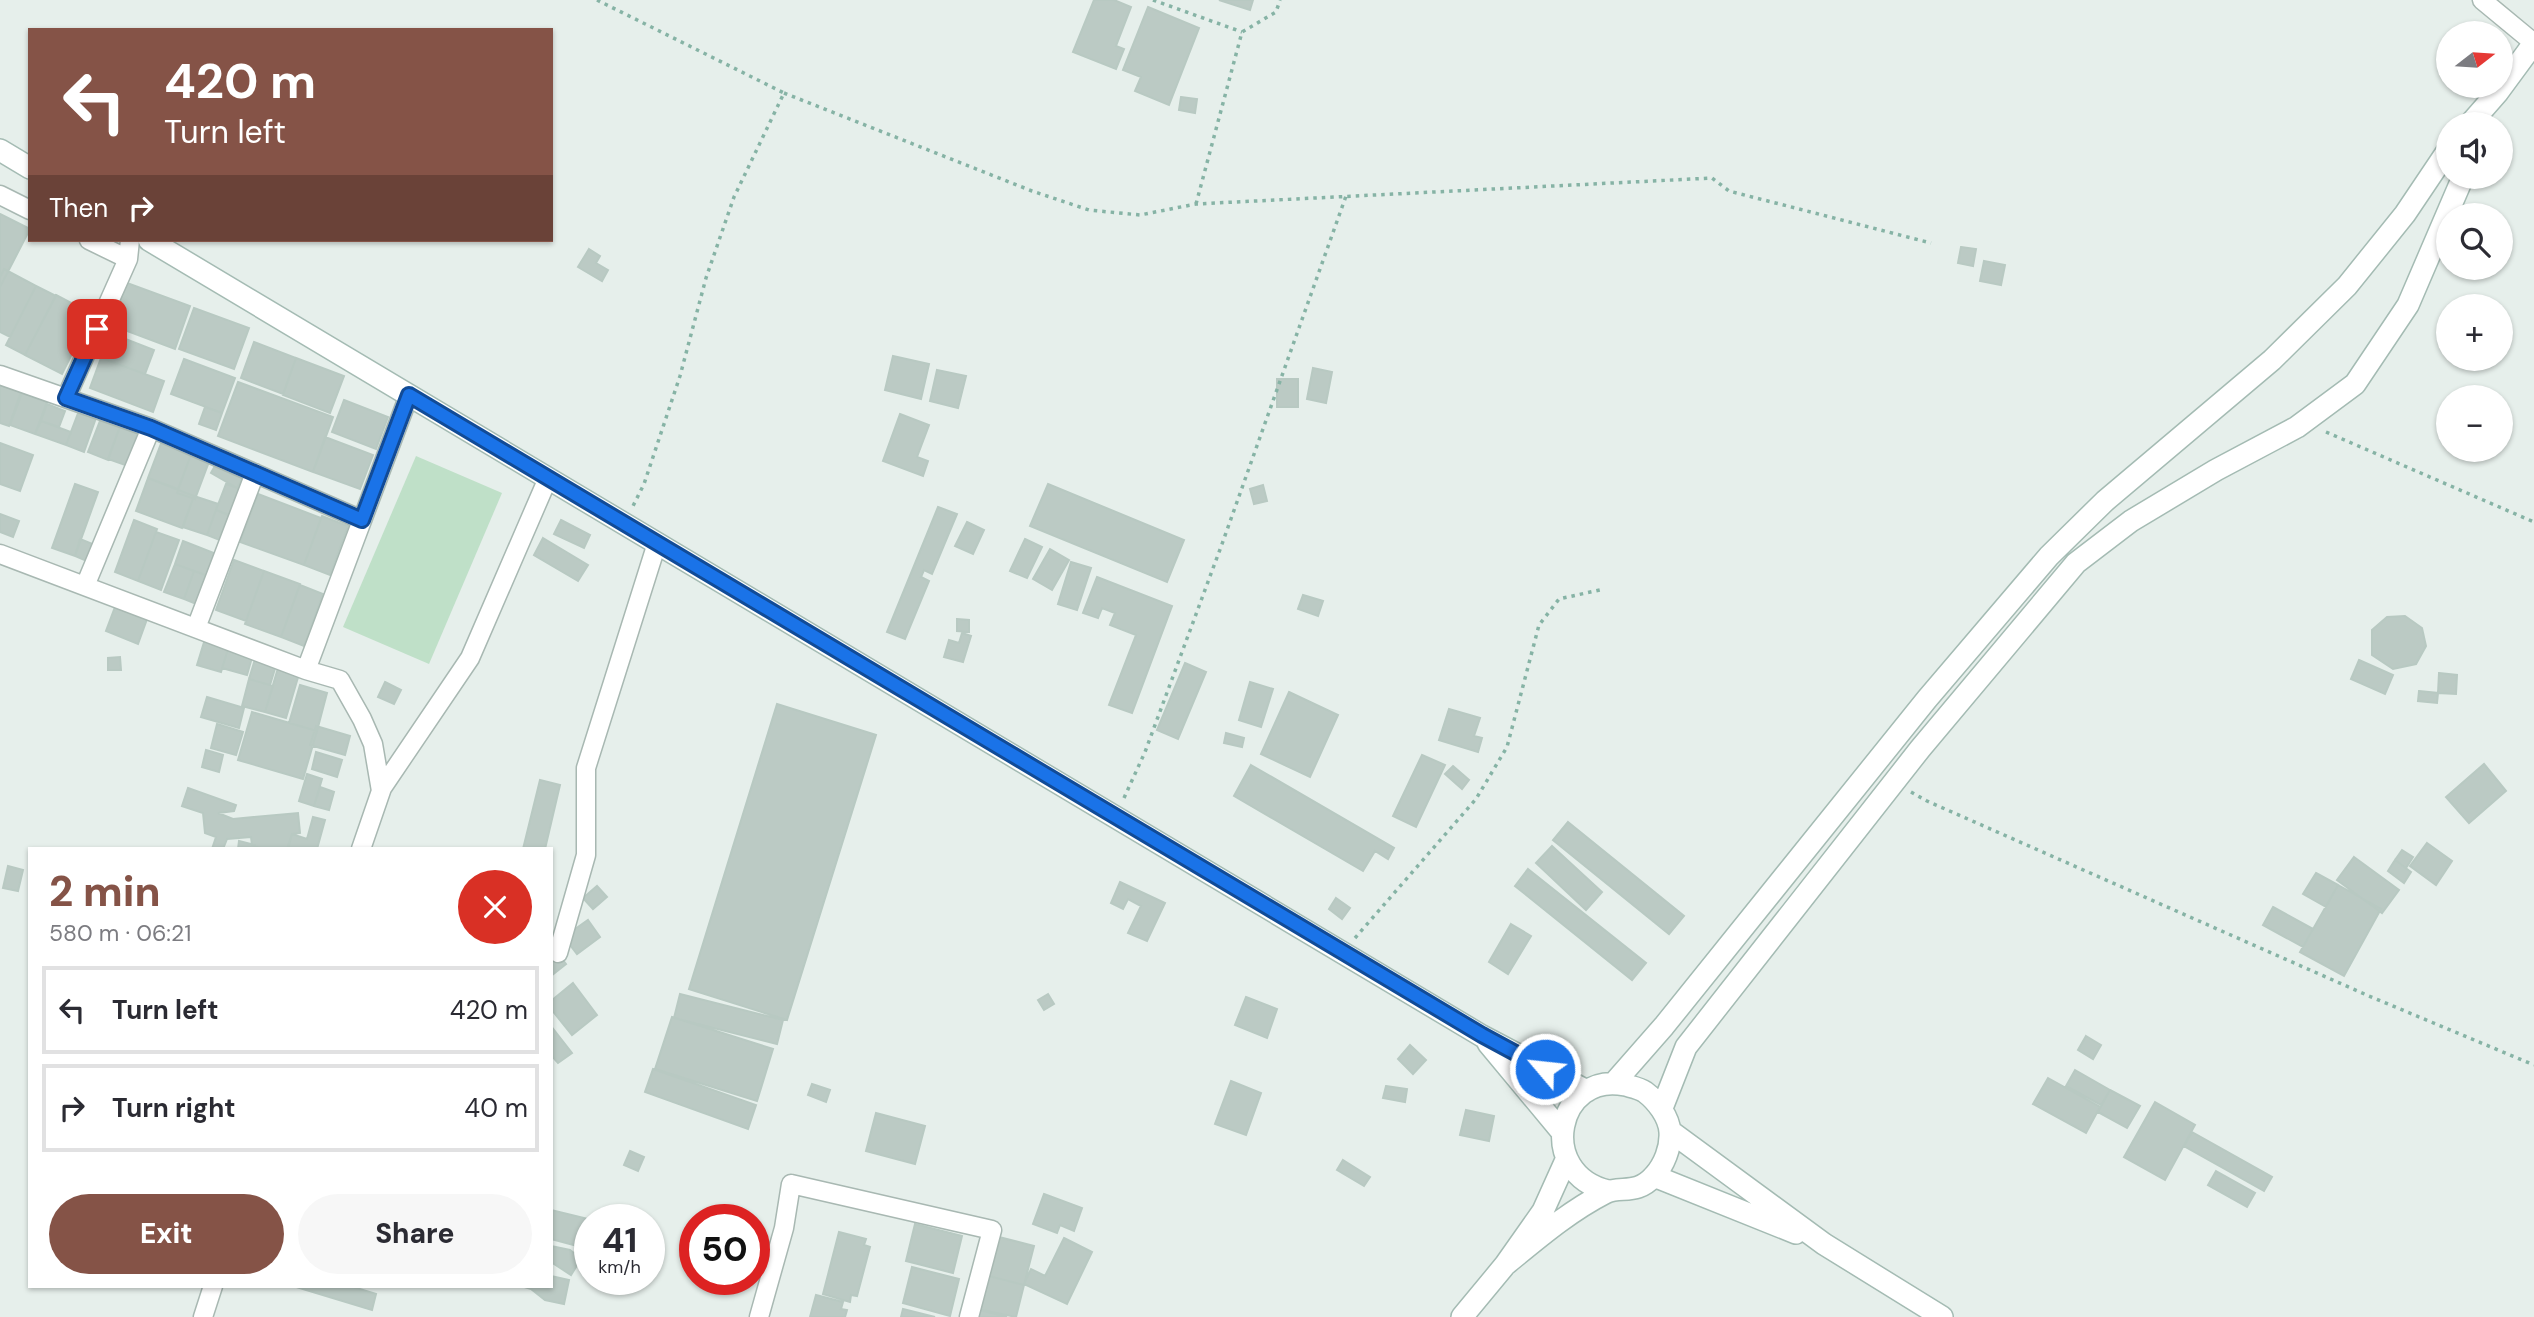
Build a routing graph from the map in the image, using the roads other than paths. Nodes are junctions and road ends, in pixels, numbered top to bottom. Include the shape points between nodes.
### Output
1 (2482, 0) edge
2 (2534, 43) edge
3 (2513, 72) edge
4 (2493, 98) edge
5 (2480, 112) edge
6 (0, 150) edge
7 (28, 167) edge
8 (2436, 168) edge
9 (2458, 189) edge
10 (0, 195) edge
11 (28, 209) edge
12 (93, 242) edge
13 (130, 242) edge
14 (152, 242) edge
15 (128, 259) junction
16 (0, 375) edge
17 (409, 395) junction
18 (66, 398) junction
19 (151, 428) junction
20 (255, 474) junction
21 (548, 478) junction
22 (362, 520) junction
23 (657, 543) junction
24 (0, 554) edge
25 (85, 586) junction
26 (197, 628) junction
27 (306, 670) junction
28 (381, 791) junction
29 (362, 847) edge
30 (558, 953) dead end
31 (1482, 1035) junction
32 (1614, 1083) junction
33 (1587, 1091) junction
34 (1662, 1108) junction
35 (1670, 1131) junction
36 (1562, 1132) junction
37 (1566, 1160) junction
38 (1654, 1176) junction
39 (1608, 1191) junction
40 (1824, 1244) junction
41 (1505, 1265) junction
42 (212, 1288) edge
43 (203, 1317) edge
44 (759, 1317) edge
45 (969, 1317) edge
46 (1462, 1317) edge
47 (1942, 1317) edge

1 - 2 street
2 - 3 main road
4 - 5 main road
6 - 7 main road
8 - 32 main road via 2347,286 2272,360 2105,501 2049,556
9 - 34 main road via 2408,305 2355,384 2306,421 2131,521 2076,563 1894,782 1686,1046
10 - 11 street
12 - 15 street
13 - 15 street
14 - 17 main road
15 - 18 street
16 - 18 street
17 - 21 main road
17 - 22 street
18 - 19 street
19 - 20 street
19 - 25 street
20 - 22 street
20 - 26 street
21 - 23 main road
21 - 28 street via 470,658
22 - 27 street
23 - 30 street via 586,768 586,855
23 - 31 main road
24 - 25 street
25 - 26 street
26 - 27 street
27 - 28 street via 340,680 373,744
28 - 29 street
31 - 33 main road
31 - 36 main road
32 - 33 main road
32 - 34 main road via 1639,1088
33 - 36 main road via 1573,1104
34 - 35 main road
35 - 38 main road via 1667,1157
35 - 40 main road
36 - 37 main road
37 - 39 main road via 1581,1179
37 - 41 main road via 1543,1211
38 - 39 main road via 1629,1191
38 - 40 main road
39 - 41 main road via 1559,1221
40 - 47 main road
41 - 46 main road
42 - 43 street
44 - 45 street via 791,1184 992,1230

